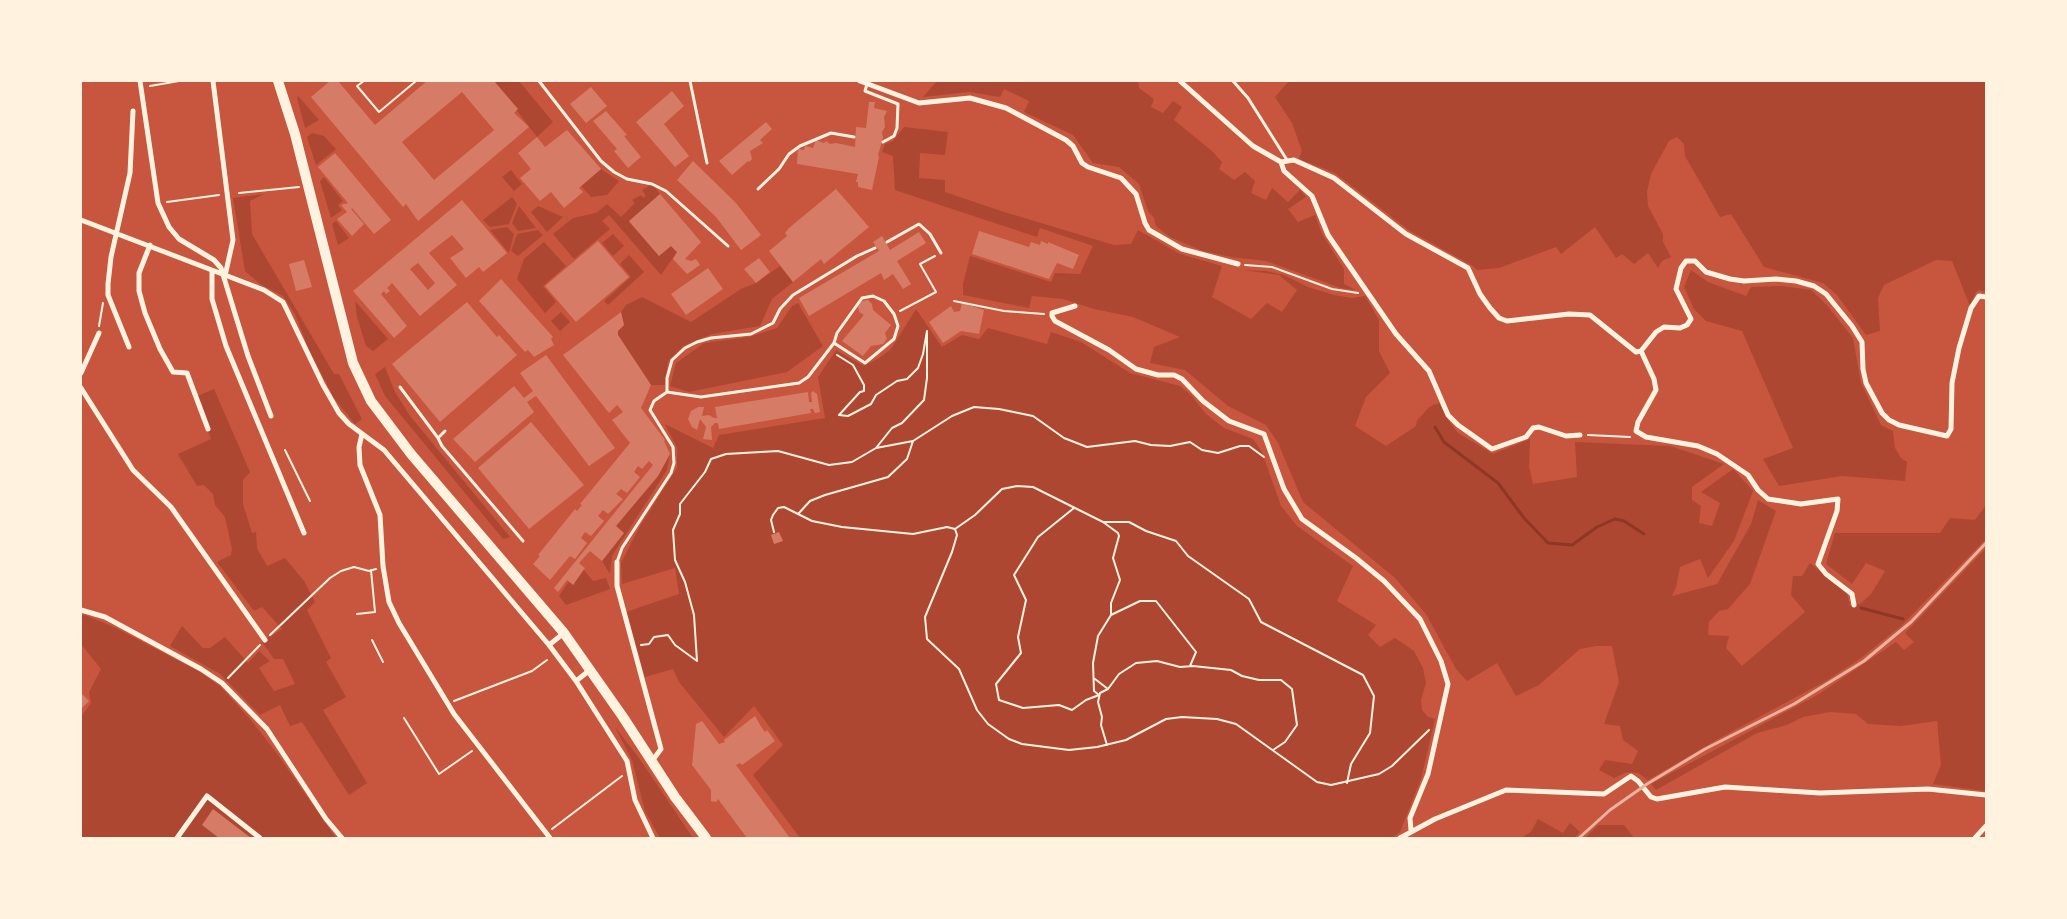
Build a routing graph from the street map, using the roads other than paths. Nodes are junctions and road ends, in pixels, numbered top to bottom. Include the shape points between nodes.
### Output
1 (140, 81) edge
2 (213, 81) edge
3 (539, 81) edge
4 (690, 81) edge
5 (860, 81) edge
6 (1180, 81) edge
7 (1233, 81) edge
8 (867, 84) junction
9 (280, 86) edge
10 (133, 111) dead end
11 (854, 136) dead end
12 (883, 142) dead end
13 (1284, 161) junction
14 (707, 163) dead end
15 (758, 189) dead end
16 (81, 220) edge
17 (117, 233) junction
18 (887, 242) dead end
19 (150, 245) junction
20 (728, 246) dead end
21 (876, 248) dead end
22 (942, 253) road end
23 (1238, 264) road end
24 (212, 271) junction
25 (225, 276) junction
26 (1986, 297) edge
27 (1075, 306) dead end
28 (98, 333) dead end
29 (834, 343) junction
30 (129, 346) dead end
31 (1641, 351) junction
32 (81, 373) edge
33 (400, 387) dead end
34 (81, 388) edge
35 (667, 392) junction
36 (270, 416) dead end
37 (208, 429) dead end
38 (445, 431) dead end
39 (362, 434) junction
40 (1580, 435) road end
41 (438, 438) junction
42 (304, 533) dead end
43 (523, 541) dead end
44 (617, 562) joint
45 (1854, 605) dead end
46 (81, 610) edge
47 (564, 633) junction
48 (264, 640) road end
49 (549, 645) junction
50 (590, 670) junction
51 (576, 681) junction
52 (651, 761) junction
53 (1986, 795) edge
54 (1986, 826) edge
55 (1411, 830) junction
56 (548, 836) edge
57 (177, 838) edge
58 (260, 838) edge
59 (342, 838) edge
60 (653, 838) edge
61 (706, 838) edge
62 (1400, 838) edge
63 (1975, 838) edge

1 - 25 street via 156,195 164,216 179,239 214,260
2 - 25 street via 232,240
3 - 20 lane via 601,161 627,180 652,184 666,191
4 - 14 lane
5 - 8 street
6 - 13 street via 1253,146
7 - 13 lane via 1248,98
8 - 12 lane via 865,91 898,104 894,136
8 - 23 street via 919,103 970,98 1006,108 1066,140 1088,167 1121,178 1136,194 1149,230 1182,249
9 - 47 main road via 296,134 353,363 361,383 411,454
10 - 17 street via 130,173
11 - 15 lane via 831,133 806,143 789,154
13 - 31 street via 1300,162 1334,178 1406,234 1468,268 1480,294 1499,318 1507,321 1590,314 1636,352
13 - 40 street via 1284,171 1312,196 1328,235 1396,334 1429,371 1448,415 1458,425 1492,449 1526,437 1533,428 1539,427 1566,436
16 - 17 street
17 - 19 street
17 - 30 street via 108,295
18 - 22 lane via 919,224
19 - 24 street
19 - 37 street via 138,273 146,313 173,372 187,373
21 - 35 lane via 793,295 773,323 751,334 711,338 685,348 672,360
24 - 25 street
24 - 42 street via 212,299 226,346
25 - 36 street via 248,356
25 - 39 street via 264,290 283,302 332,401 349,424
26 - 31 street via 1979,296 1971,308 1959,348 1952,383 1951,429 1947,436 1888,420 1866,383 1862,369 1862,342 1833,302 1820,289 1806,284 1781,279 1730,279 1706,272 1694,261 1686,261 1676,288 1691,319 1680,328 1664,327 1656,332
27 - 55 street via 1052,312 1052,316 1055,321 1109,350 1136,369 1182,379 1229,421 1264,434 1284,489 1302,519 1384,581 1420,619 1441,661 1448,684 1428,774 1410,818
28 - 32 street
29 - 29 lane via 837,333 862,298 873,296 884,301 894,314 898,326 894,339 865,363
29 - 35 lane via 808,377 799,382 701,397
31 - 45 street via 1656,390 1636,431 1646,436 1698,446 1717,454 1748,475 1768,499 1801,504 1838,499 1837,511 1818,564 1852,594
33 - 41 lane
34 - 48 street via 132,470 171,507
35 - 44 lane via 654,401 650,410 673,447 674,464 622,548
38 - 41 lane
39 - 49 street via 384,450
39 - 56 street via 360,465 380,515 389,602 448,704
41 - 43 lane
44 - 52 street via 617,586 661,749
46 - 59 street via 105,617 222,683 267,729 326,820
47 - 49 street
47 - 50 main road
49 - 51 street
50 - 51 street
50 - 52 main road
51 - 60 street via 627,761 634,800
52 - 61 main road
53 - 55 street via 1928,789 1820,793 1716,787 1664,799 1651,797 1631,776 1609,792 1598,794 1506,790
54 - 63 street
55 - 62 street
57 - 58 street via 207,796

